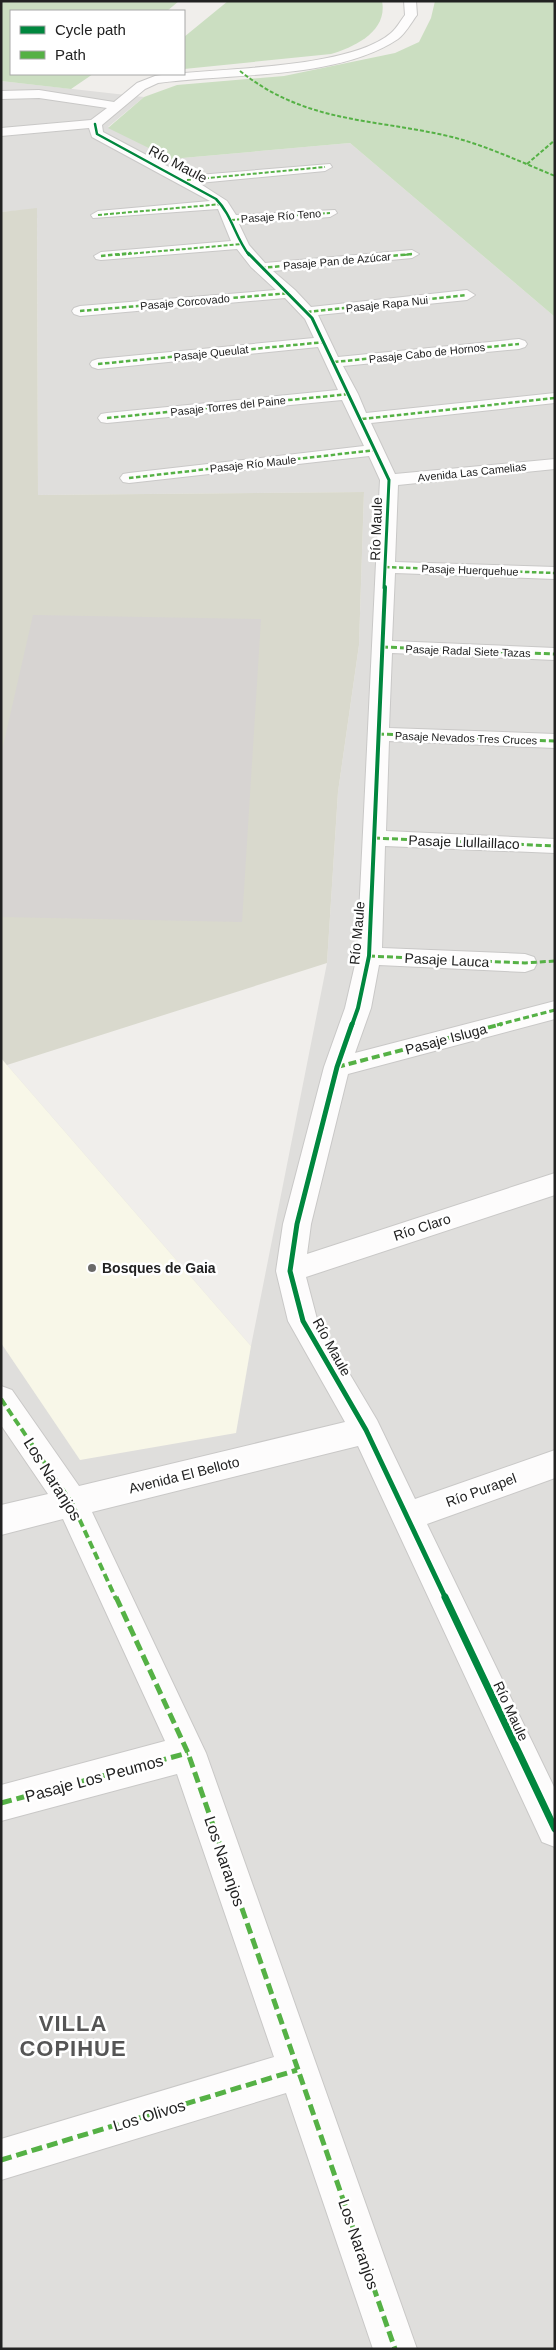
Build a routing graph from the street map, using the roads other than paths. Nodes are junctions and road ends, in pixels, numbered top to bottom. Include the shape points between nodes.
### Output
1 (410, 1) edge
2 (1, 95) edge
3 (119, 106) junction
4 (95, 124) junction
5 (1, 132) edge
6 (324, 167) dead end
7 (184, 180) junction
8 (222, 204) junction
9 (330, 212) dead end
10 (98, 215) dead end
11 (231, 220) junction
12 (242, 244) junction
13 (412, 254) dead end
14 (101, 256) dead end
15 (261, 268) junction
16 (290, 293) junction
17 (467, 295) dead end
18 (80, 311) dead end
19 (308, 312) junction
20 (325, 342) junction
21 (520, 344) dead end
22 (334, 362) junction
23 (98, 364) dead end
24 (350, 394) junction
25 (555, 398) edge
26 (107, 418) dead end
27 (362, 419) junction
28 (376, 450) junction
29 (555, 464) edge
30 (129, 478) dead end
31 (389, 480) junction
32 (385, 567) junction
33 (555, 573) edge
34 (382, 647) junction
35 (555, 654) edge
36 (378, 734) junction
37 (555, 742) edge
38 (374, 838) junction
39 (555, 846) edge
40 (369, 956) junction
41 (525, 963) dead end
42 (555, 1010) edge
43 (337, 1067) junction
44 (555, 1184) edge
45 (290, 1271) junction
46 (1, 1399) edge
47 (366, 1430) junction
48 (555, 1464) edge
49 (72, 1503) junction
50 (407, 1517) junction
51 (1, 1520) edge
52 (188, 1754) junction
53 (1, 1803) edge
54 (555, 1829) edge
55 (297, 2070) junction
56 (1, 2160) edge
57 (396, 2349) edge

1 - 3 street via 411,15 399,32 354,55 306,65 162,78 144,84
2 - 3 street via 39,94
3 - 4 street
4 - 5 street
4 - 7 street, Río Maule via 96,134
6 - 7 street
7 - 8 street, Río Maule
8 - 10 street
8 - 11 street, Río Maule
9 - 11 street, Pasaje Río Teno
11 - 12 street, Río Maule
12 - 14 street
12 - 15 street, Río Maule
13 - 15 street, Pasaje Pan de Azúcar
15 - 16 street, Río Maule
16 - 18 street, Pasaje Corcovado
16 - 19 street, Río Maule
17 - 19 street, Pasaje Rapa Nui
19 - 20 street, Río Maule
20 - 22 street, Río Maule
20 - 23 street, Pasaje Queulat
21 - 22 street, Pasaje Cabo de Hornos
22 - 24 street, Río Maule
24 - 26 street, Pasaje Torres del Paine
24 - 27 street, Río Maule
25 - 27 street
27 - 28 street, Río Maule
28 - 30 street, Pasaje Río Maule
28 - 31 street, Río Maule
29 - 31 street, Avenida Las Camelias
31 - 32 street, Río Maule
32 - 33 street, Pasaje Huerquehue
32 - 34 street, Río Maule
34 - 35 street, Pasaje Radal Siete Tazas
34 - 36 street, Río Maule
36 - 37 street, Pasaje Nevados Tres Cruces
36 - 38 street, Río Maule
38 - 39 street, Pasaje Llullaillaco
38 - 40 street, Río Maule
40 - 41 street, Pasaje Lauca
40 - 43 street, Río Maule via 358,1008
42 - 43 street, Pasaje Isluga
43 - 45 street, Río Maule via 297,1224
44 - 45 street, Río Claro
45 - 47 street, Río Maule via 303,1321
46 - 49 street, Los Naranjos
47 - 49 street, Avenida El Belloto
47 - 50 street, Río Maule
48 - 50 street, Río Purapel
49 - 51 street, Avenida El Belloto
49 - 52 street, Los Naranjos
50 - 54 street, Río Maule
52 - 53 street, Pasaje Los Peumos
52 - 55 street, Los Naranjos
55 - 56 street, Los Olivos
55 - 57 street, Los Naranjos

